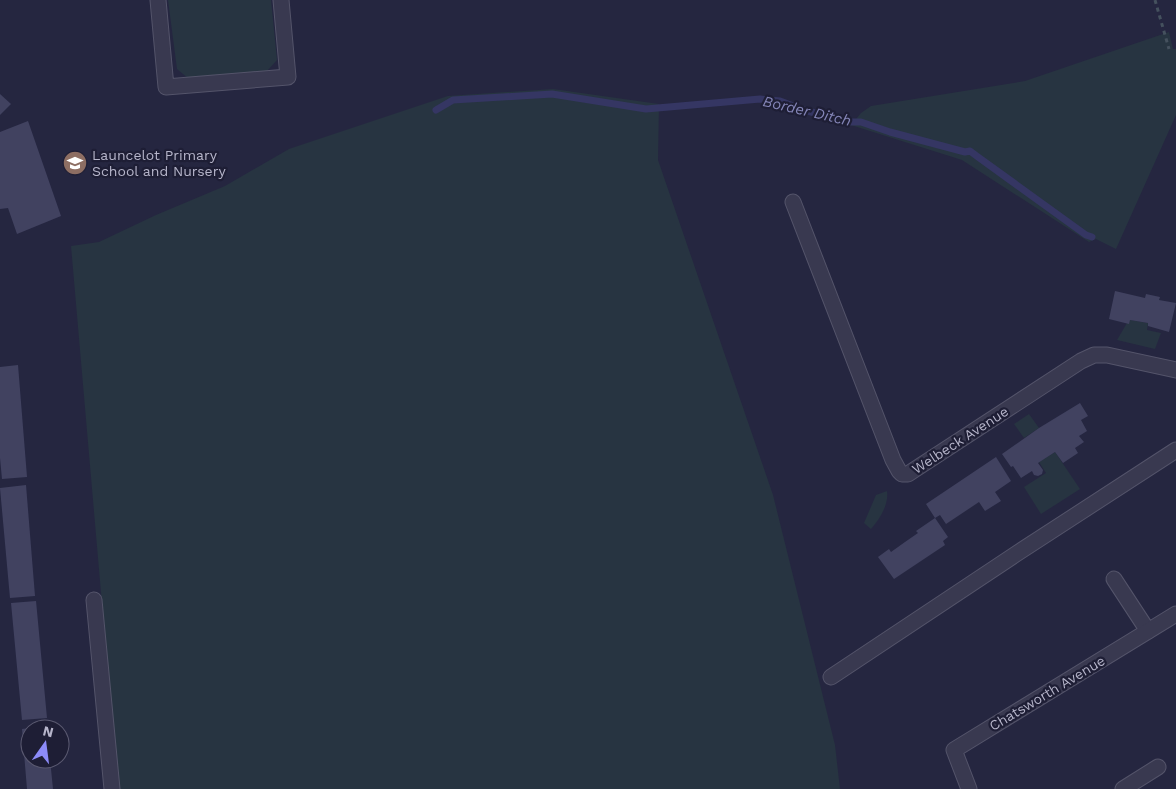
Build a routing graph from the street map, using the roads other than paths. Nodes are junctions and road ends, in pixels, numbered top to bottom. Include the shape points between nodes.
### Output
1 (158, 0) edge
2 (281, 0) edge
3 (793, 202) dead end
4 (1176, 370) edge
5 (1176, 450) edge
6 (1114, 578) dead end
7 (94, 600) dead end
8 (1176, 614) edge
9 (1148, 631) junction
10 (831, 677) dead end
11 (1158, 767) dead end
12 (112, 789) edge
13 (969, 789) edge
14 (1123, 789) edge

1 - 2 street via 166,87 288,77
3 - 4 street, Welbeck Avenue via 893,460 902,474 908,474 1094,355
5 - 10 street
6 - 9 street
7 - 12 street
8 - 9 street, Chatsworth Avenue
9 - 13 street, Chatsworth Avenue via 954,750
11 - 14 street

